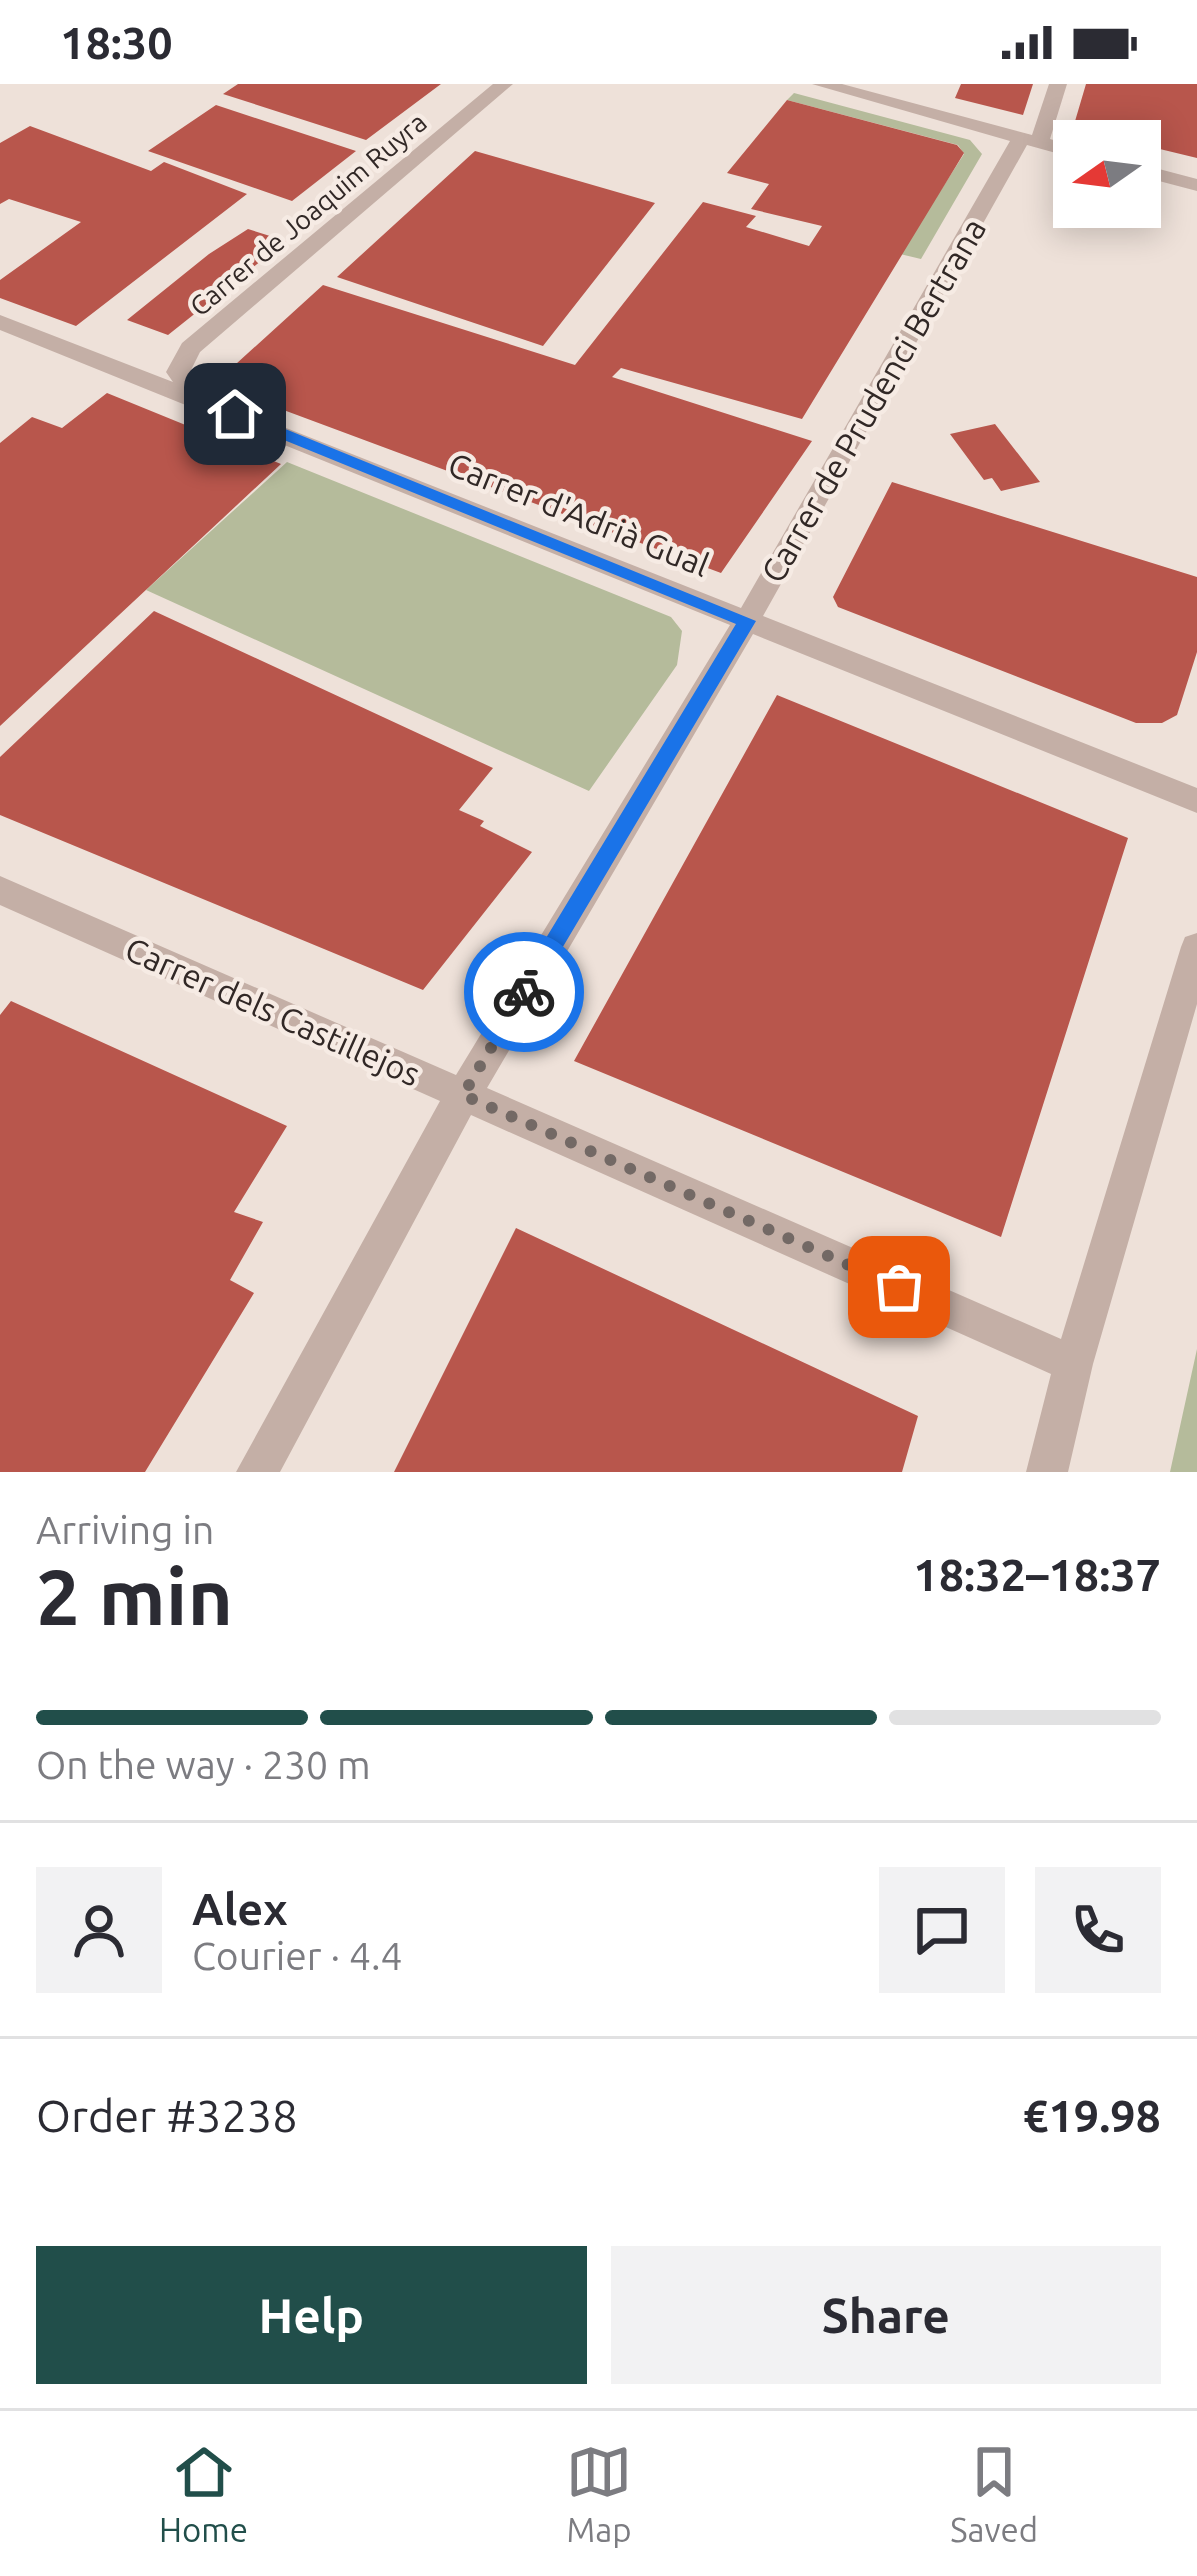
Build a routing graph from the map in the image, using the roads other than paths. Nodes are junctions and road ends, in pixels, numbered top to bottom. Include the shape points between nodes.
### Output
1 (504, 84) edge
2 (821, 84) edge
3 (1058, 84) edge
4 (1030, 140) junction
5 (1053, 146) edge
6 (1161, 176) edge
7 (1197, 185) edge
8 (0, 322) edge
9 (26, 332) junction
10 (190, 348) junction
11 (0, 351) edge
12 (112, 366) junction
13 (193, 397) junction
14 (747, 621) junction
15 (1197, 801) edge
16 (0, 890) edge
17 (1197, 947) edge
18 (463, 1095) junction
19 (1073, 1364) junction
20 (256, 1472) edge
21 (1047, 1472) edge

1 - 10 street, Carrer de Joaquim Ruyra
2 - 4 street
3 - 4 street, Carrer de Prudenci Bertrana
4 - 5 street
4 - 14 street, Carrer de Prudenci Bertrana
6 - 7 street
8 - 9 street, Carrer d'Adrià Gual
9 - 11 street
9 - 12 street, Carrer d'Adrià Gual
10 - 12 street
10 - 13 street, Carrer de Joaquim Ruyra via 178,371
12 - 13 street, Carrer d'Adrià Gual
13 - 14 street, Carrer d'Adrià Gual
14 - 15 street, Carrer d'Adrià Gual
14 - 18 street, Carrer de Prudenci Bertrana
16 - 18 street, Carrer dels Castillejos
17 - 19 street
18 - 19 street, Carrer dels Castillejos
18 - 20 street, Carrer de Prudenci Bertrana
19 - 21 street

